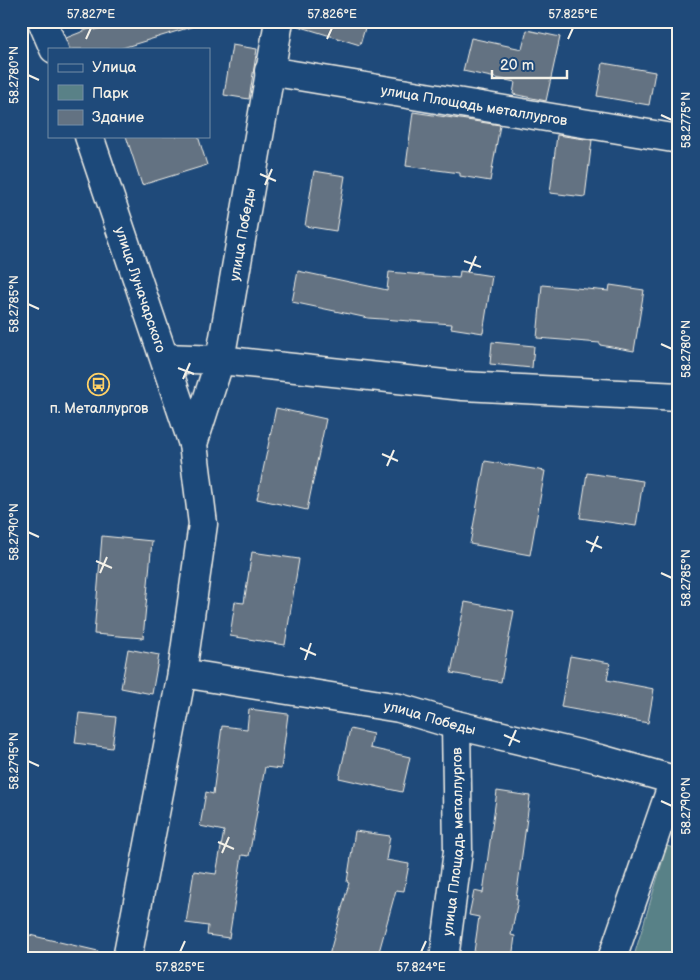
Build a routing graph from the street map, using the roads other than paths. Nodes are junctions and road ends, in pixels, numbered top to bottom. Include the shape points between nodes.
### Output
1 (42, 21) edge
2 (278, 21) edge
3 (54, 48) edge
4 (269, 71) junction
5 (91, 138) edge
6 (679, 139) edge
7 (165, 358) junction
8 (220, 360) junction
9 (679, 397) edge
10 (193, 444) junction
11 (182, 673) junction
12 (456, 725) junction
13 (127, 959) edge
14 (444, 959) edge
15 (612, 959) edge

1 - 3 street
2 - 4 street, улица Победы
4 - 6 street, улица Площадь металлургов
4 - 8 street, улица Победы
5 - 7 street, улица Луначарского
7 - 8 street
7 - 10 street, улица Луначарского
8 - 9 street via 463,386
8 - 10 street, улица Победы
10 - 11 street, улица Победы via 203,524
11 - 12 street, улица Победы via 399,708
11 - 13 street, улица Победы
12 - 14 street, улица Площадь металлургов via 458,852
12 - 15 street, улица Победы via 674,780

